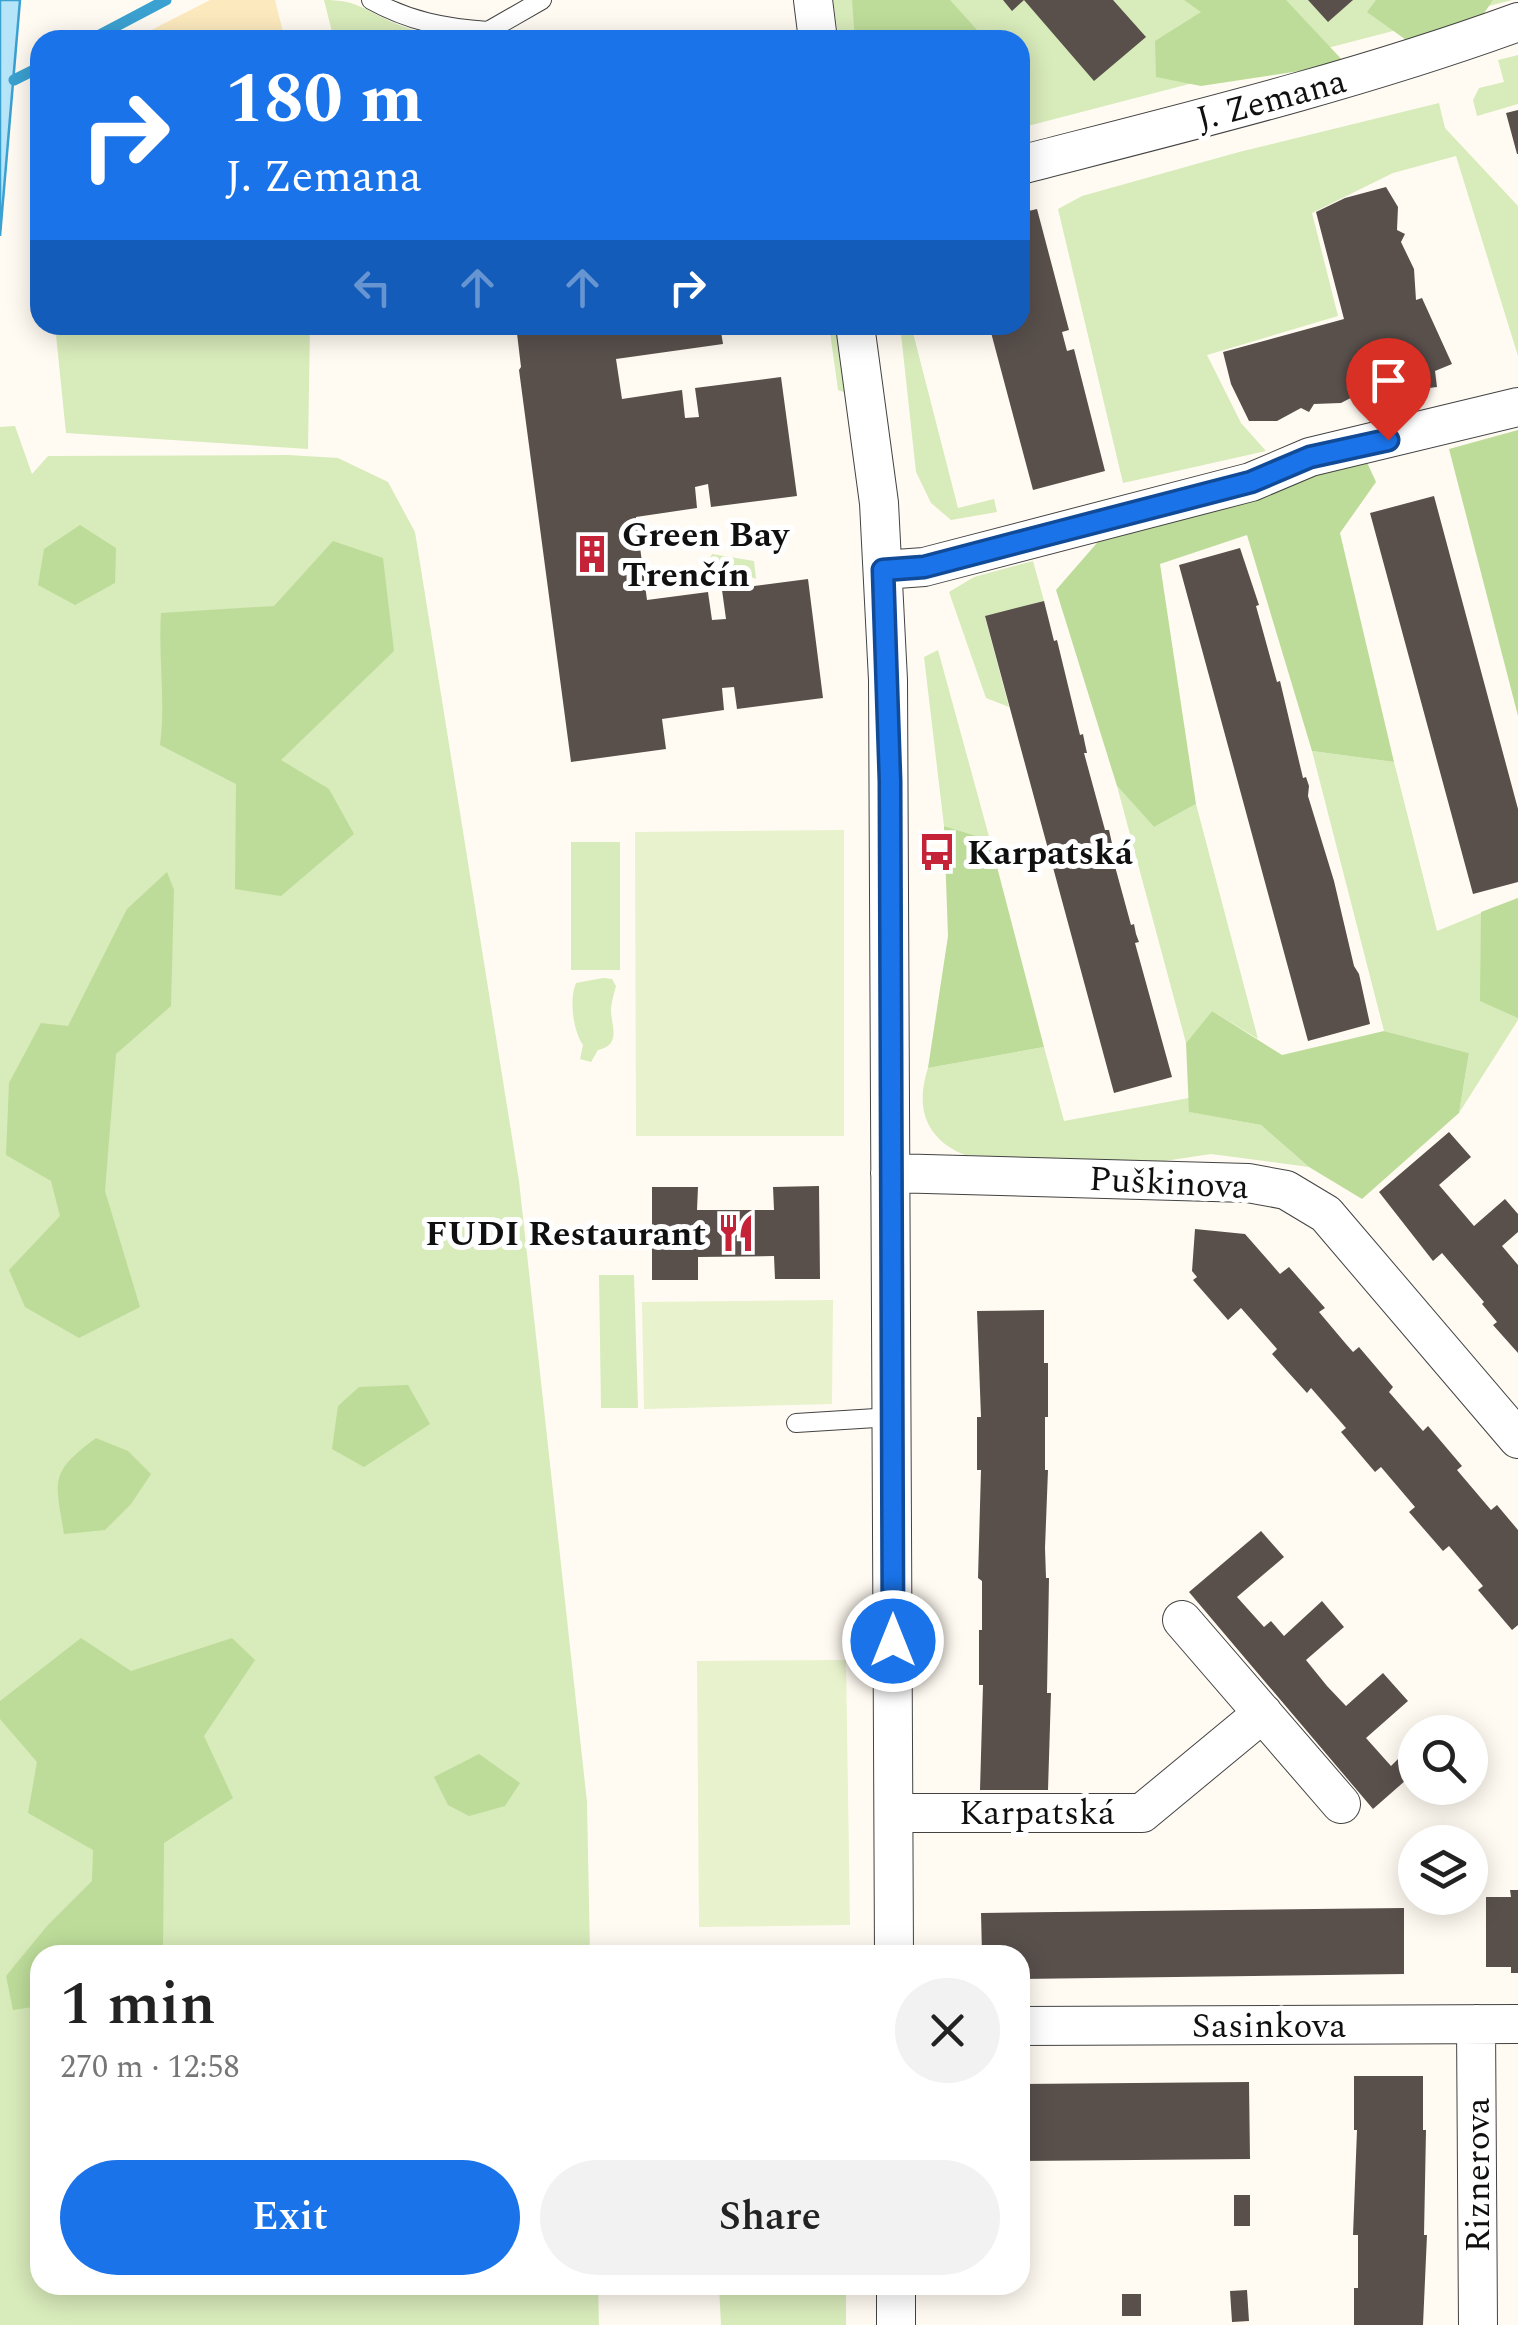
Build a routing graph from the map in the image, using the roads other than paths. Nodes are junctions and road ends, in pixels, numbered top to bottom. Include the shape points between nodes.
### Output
1 (370, 0) edge
2 (542, 0) edge
3 (813, 0) edge
4 (1518, 22) edge
5 (453, 30) edge
6 (492, 30) edge
7 (817, 30) edge
8 (1030, 162) edge
9 (857, 335) edge
10 (1518, 407) edge
11 (883, 570) junction
12 (890, 1173) junction
13 (892, 1417) junction
14 (796, 1423) dead end
15 (1515, 1441) edge
16 (1182, 1620) dead end
17 (1263, 1713) junction
18 (1341, 1804) dead end
19 (894, 1812) junction
20 (894, 1945) edge
21 (1476, 2024) junction
22 (1518, 2024) edge
23 (1030, 2026) edge
24 (896, 2295) edge
25 (896, 2325) edge
26 (1478, 2325) edge

1 - 5 lane
2 - 6 lane
3 - 7 street
4 - 8 street, J. Zemana via 1320,87
9 - 11 street
10 - 11 street via 1310,457 1251,482 942,562
11 - 12 street
12 - 13 street
12 - 15 street, Puškinova via 1223,1182 1286,1190 1326,1214
13 - 14 lane
13 - 19 street
16 - 17 street
17 - 18 street
17 - 19 street, Karpatská via 1142,1813
19 - 20 street
21 - 22 street, Sasinkova
21 - 23 street, Sasinkova
21 - 26 street, Riznerova
24 - 25 street

